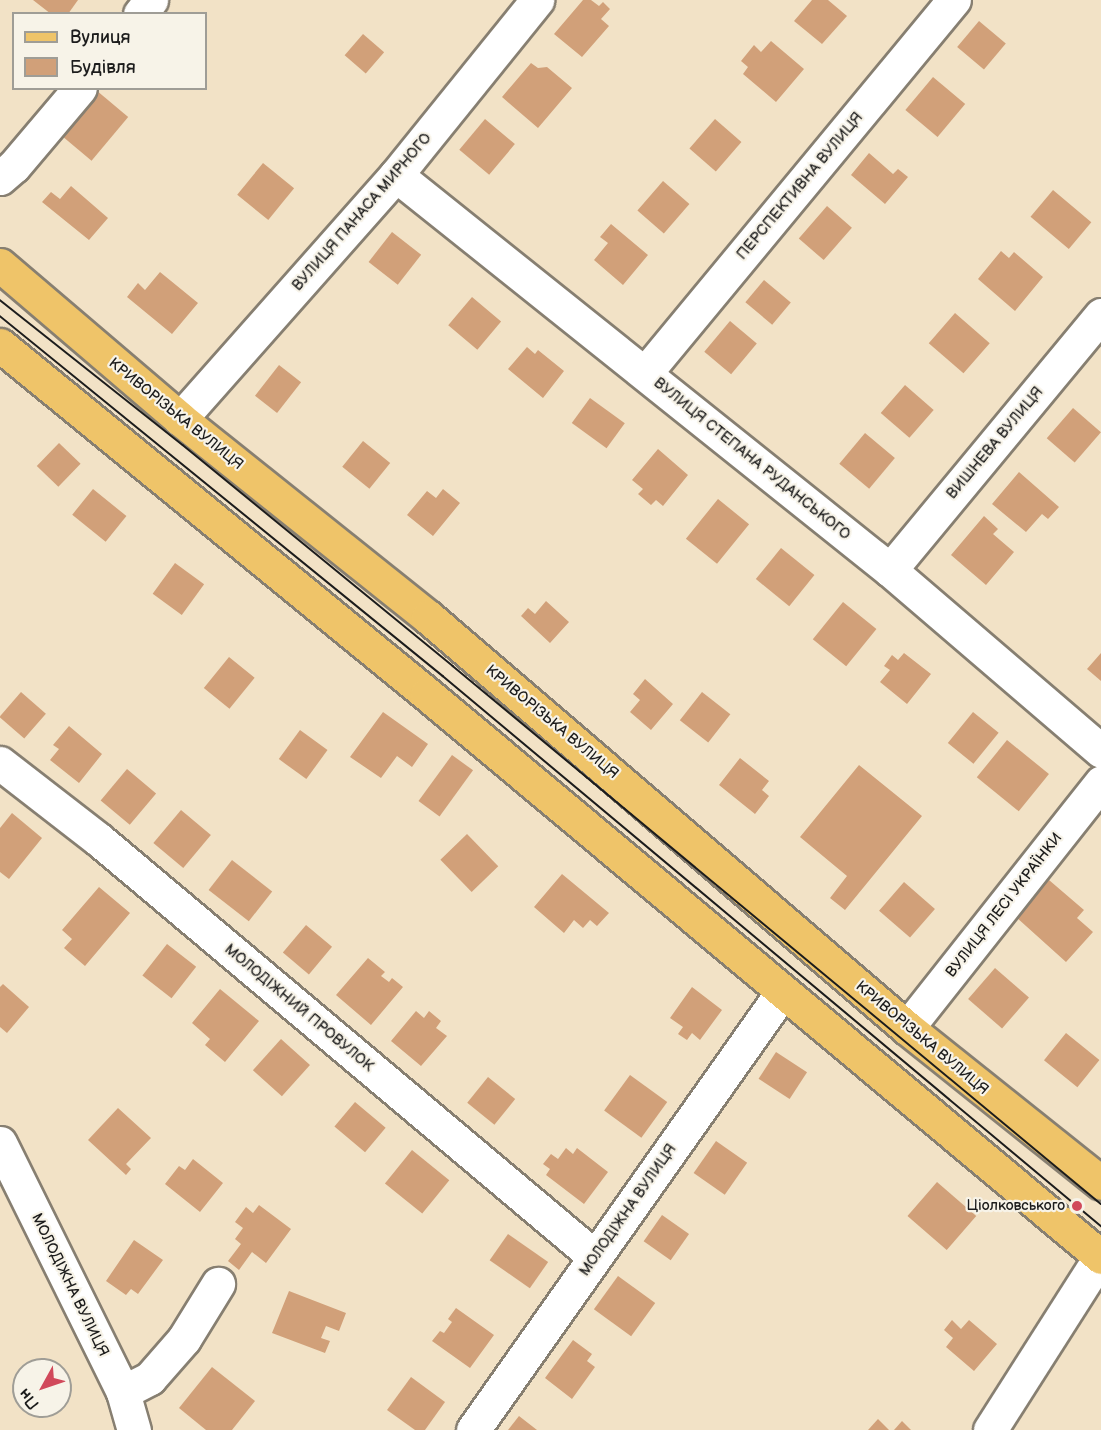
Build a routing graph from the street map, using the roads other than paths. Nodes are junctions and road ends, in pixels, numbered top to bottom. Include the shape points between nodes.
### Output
1 (151, 0) edge
2 (537, 0) edge
3 (954, 0) edge
4 (142, 12) edge
5 (78, 90) edge
6 (396, 175) junction
7 (0, 178) edge
8 (0, 265) edge
9 (1101, 315) edge
10 (0, 345) edge
11 (646, 372) junction
12 (180, 419) junction
13 (890, 570) junction
14 (1101, 751) edge
15 (0, 764) edge
16 (1101, 782) edge
17 (783, 991) junction
18 (907, 1028) junction
19 (0, 1143) edge
20 (1101, 1183) edge
21 (595, 1257) junction
22 (1101, 1257) edge
23 (218, 1284) dead end
24 (123, 1392) junction
25 (134, 1430) edge
26 (473, 1430) edge
27 (990, 1430) edge

1 - 4 street
2 - 6 street, ВУЛИЦЯ ПАНАСА МИРНОГО
3 - 11 street, ПЕРСПЕКТИВНА ВУЛИЦЯ
5 - 7 street
6 - 11 street, ВУЛИЦЯ СТЕПАНА РУДАНСЬКОГО
6 - 12 street, ВУЛИЦЯ ПАНАСА МИРНОГО
8 - 12 main road, КРИВОРІЗЬКА ВУЛИЦЯ
9 - 13 street, ВИШНЕВА ВУЛИЦЯ
10 - 17 main road
11 - 13 street, ВУЛИЦЯ СТЕПАНА РУДАНСЬКОГО
12 - 18 main road, КРИВОРІЗЬКА ВУЛИЦЯ via 428,617
13 - 14 street, ВУЛИЦЯ СТЕПАНА РУДАНСЬКОГО
15 - 21 street, МОЛОДІЖНИЙ ПРОВУЛОК via 99,839
16 - 18 street, ВУЛИЦЯ ЛЕСІ УКРАЇНКИ
17 - 21 street, МОЛОДІЖНА ВУЛИЦЯ
17 - 22 main road
18 - 20 main road, КРИВОРІЗЬКА ВУЛИЦЯ
19 - 24 street, МОЛОДІЖНА ВУЛИЦЯ
21 - 26 street, МОЛОДІЖНА ВУЛИЦЯ
22 - 27 street
23 - 24 street via 184,1339 150,1378
24 - 25 street, МОЛОДІЖНА ВУЛИЦЯ

